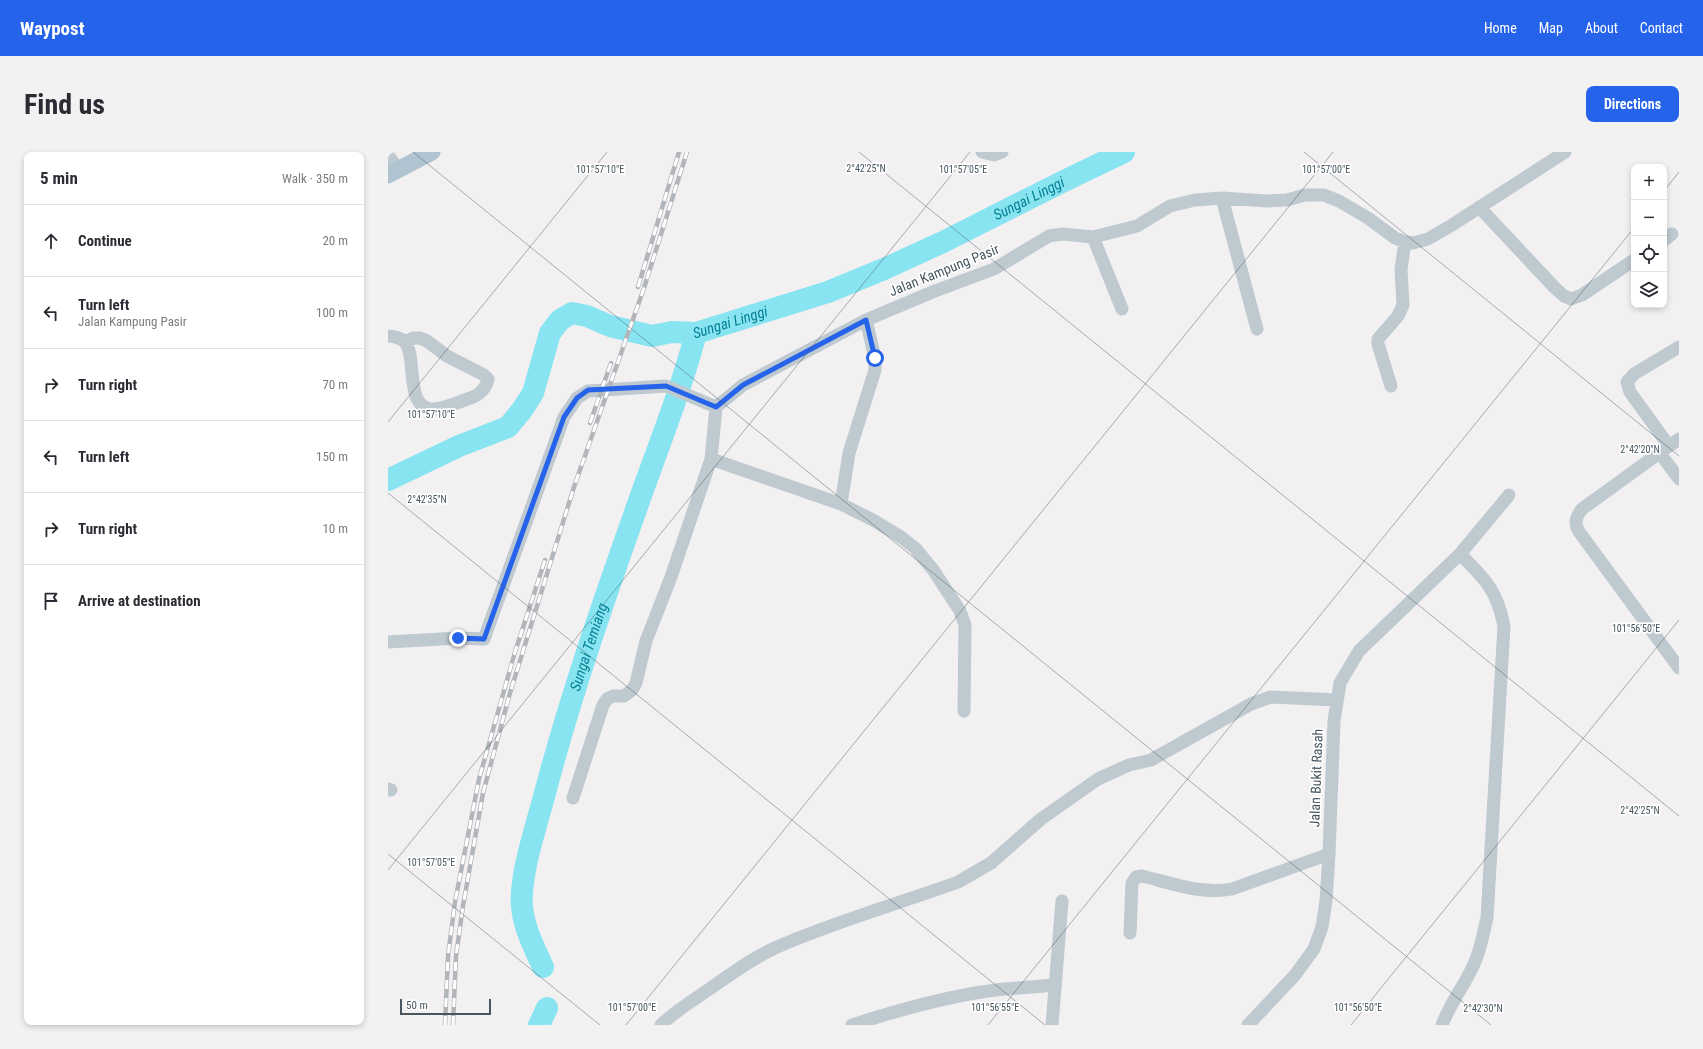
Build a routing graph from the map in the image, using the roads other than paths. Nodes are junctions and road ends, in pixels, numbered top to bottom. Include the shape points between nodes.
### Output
1 (432, 152) edge
2 (982, 152) edge
3 (1002, 152) edge
4 (1565, 152) edge
5 (388, 155) edge
6 (393, 172) edge
7 (1222, 198) junction
8 (1479, 207) junction
9 (1093, 236) junction
10 (1405, 242) junction
11 (1631, 262) edge
12 (1122, 309) dead end
13 (866, 320) junction
14 (1257, 329) dead end
15 (388, 336) edge
16 (405, 342) junction
17 (1679, 347) edge
18 (1391, 386) dead end
19 (716, 407) junction
20 (1669, 446) edge
21 (711, 459) junction
22 (1679, 478) edge
23 (1509, 495) dead end
24 (841, 504) junction
25 (1460, 554) junction
26 (388, 642) edge
27 (1679, 668) edge
28 (1337, 700) junction
29 (964, 710) dead end
30 (573, 798) dead end
31 (1329, 854) junction
32 (1062, 901) dead end
33 (1130, 933) dead end
34 (1054, 985) junction
35 (661, 1025) edge
36 (852, 1025) edge
37 (1052, 1025) edge
38 (1248, 1025) edge
39 (1442, 1025) edge

1 - 6 main road
2 - 3 street via 994,155
4 - 8 street
5 - 6 street
7 - 9 street, Jalan Kampung Pasir via 1195,200 1170,206 1137,226
7 - 10 street, Jalan Kampung Pasir via 1267,201 1324,195 1339,201
7 - 14 street
8 - 10 street via 1428,239 1413,243
8 - 11 street via 1550,284 1564,296 1572,299
9 - 12 street
9 - 13 street, Jalan Kampung Pasir via 1050,236 994,269
10 - 18 street via 1401,269 1403,305 1398,316 1378,339
13 - 19 street, Jalan Kampung Pasir via 743,385
13 - 24 street via 876,370 849,453
15 - 16 street
16 - 16 street via 409,351 414,392 421,404 428,408 434,409 476,396 488,384 488,379 484,375 448,356 427,341 414,338
17 - 20 street via 1634,374 1627,382 1630,392
19 - 21 street
19 - 26 street via 666,386 588,390 577,398 564,417 484,639
20 - 22 street
20 - 27 street via 1582,509 1576,521 1580,533
21 - 24 street
21 - 30 street via 671,577 646,641 636,684 624,696 613,696 603,705
23 - 25 street, Jalan Bukit Rasah
24 - 29 street via 884,527 915,548 934,571 960,611 965,625
25 - 28 street, Jalan Bukit Rasah via 1359,651 1340,683
25 - 39 street via 1494,593 1504,626 1487,918 1474,965
28 - 31 street, Jalan Bukit Rasah
28 - 35 street via 1271,697 1251,704 1151,760 1129,765 1098,779 1056,807 975,874 777,947 755,958
31 - 33 street via 1220,891 1183,887 1142,876 1136,877 1132,883
31 - 38 street, Jalan Bukit Rasah via 1322,927 1314,949 1295,976
32 - 34 street
34 - 36 street via 954,997
34 - 37 street

